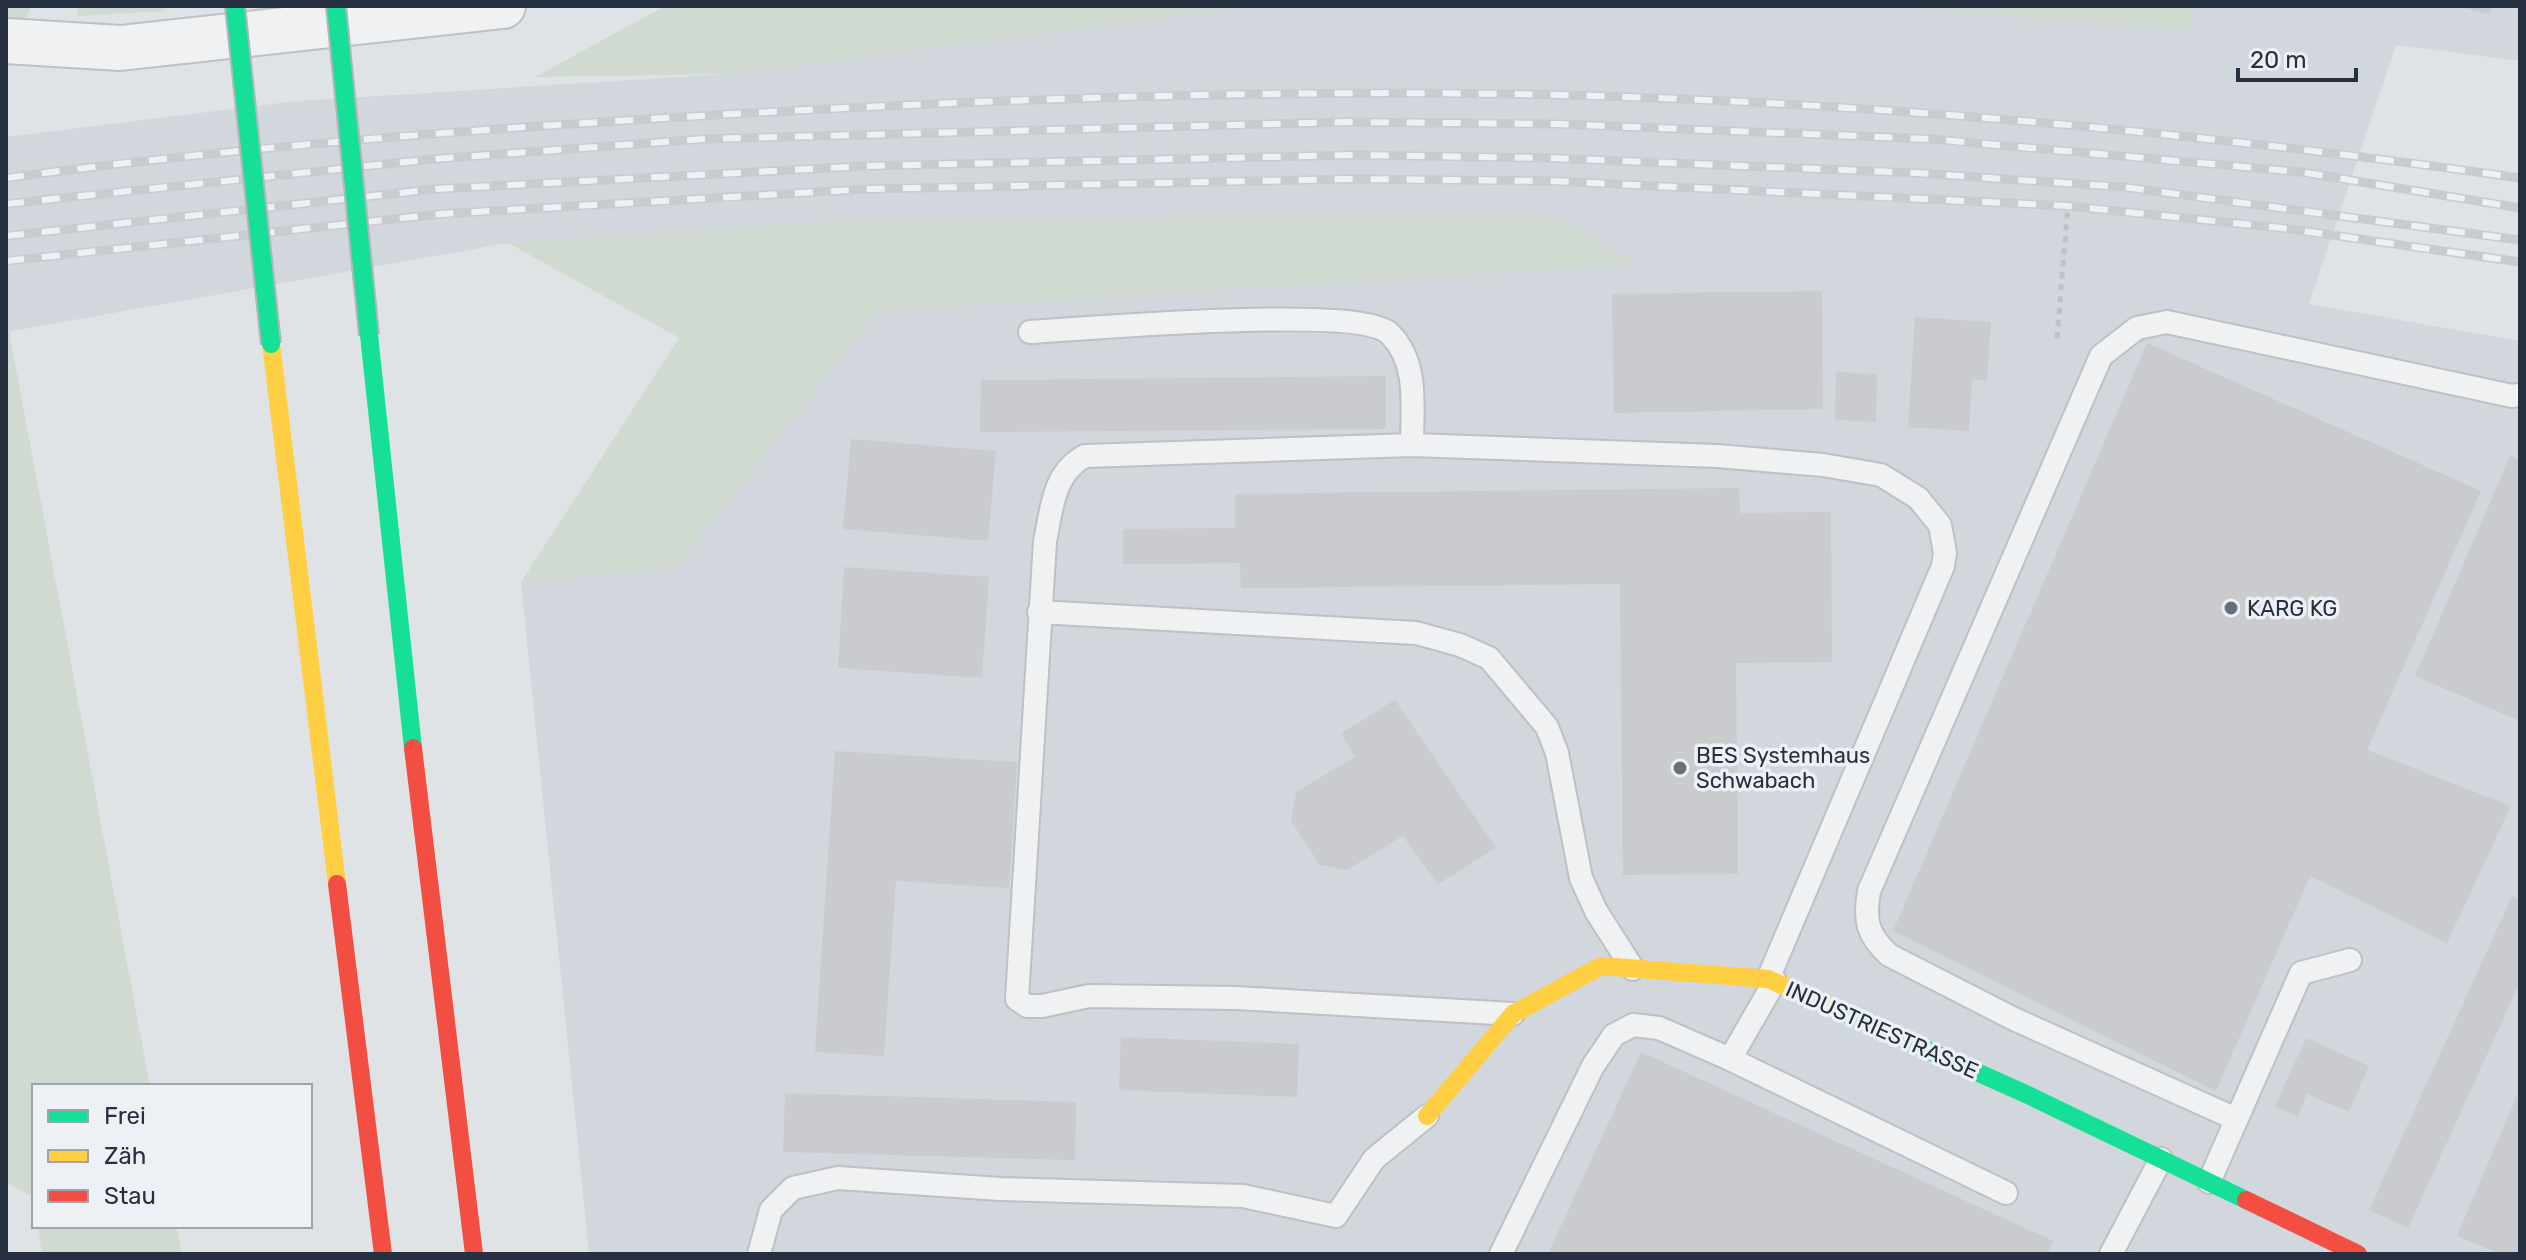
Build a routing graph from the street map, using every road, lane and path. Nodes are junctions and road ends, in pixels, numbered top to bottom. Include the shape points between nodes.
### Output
1 (235, 6) edge
2 (336, 6) edge
3 (494, 7) edge
4 (6, 41) edge
5 (2068, 206) dead end
6 (1030, 332) dead end
7 (2057, 338) dead end
8 (2520, 395) edge
9 (1412, 445) junction
10 (1039, 612) junction
11 (2350, 960) dead end
12 (1633, 969) junction
13 (1772, 980) junction
14 (1513, 1014) junction
15 (1730, 1059) junction
16 (1427, 1116) joint
17 (2236, 1119) junction
18 (2161, 1159) junction
19 (2209, 1182) junction
20 (2006, 1193) dead end
21 (383, 1254) edge
22 (474, 1254) edge
23 (759, 1254) edge
24 (1501, 1254) edge
25 (2111, 1254) edge
26 (2358, 1254) edge

1 - 21 main road, bridge via 271,344
2 - 22 main road, bridge via 431,922
3 - 4 street via 120,48
5 - 7 path
6 - 9 lane via 1241,320 1367,323 1388,331 1404,352 1412,383
8 - 17 lane via 2167,322 2137,328 2125,337 2101,356 1869,891 1865,915 1871,939 1889,955 2014,1019
9 - 10 lane via 1085,456 1069,465 1058,482 1045,541
9 - 13 lane via 1823,465 1881,475 1931,509 1943,534 1943,566
10 - 12 lane via 1416,633 1489,658 1547,727 1557,753 1581,878
10 - 14 lane via 1017,999 1027,1006 1042,1006 1089,996 1236,998
11 - 17 lane via 2301,973
12 - 13 main road, INDUSTRIESTRASSE
12 - 14 main road, INDUSTRIESTRASSE via 1601,966
13 - 15 lane
13 - 18 main road, INDUSTRIESTRASSE
14 - 16 main road, INDUSTRIESTRASSE
15 - 20 lane
15 - 24 lane via 1659,1028 1633,1025 1614,1035 1593,1066
16 - 23 lane via 1374,1159 1336,1216 1243,1196 838,1178 793,1188 771,1210
17 - 19 lane
18 - 19 main road, INDUSTRIESTRASSE
18 - 25 lane
19 - 26 main road, INDUSTRIESTRASSE

